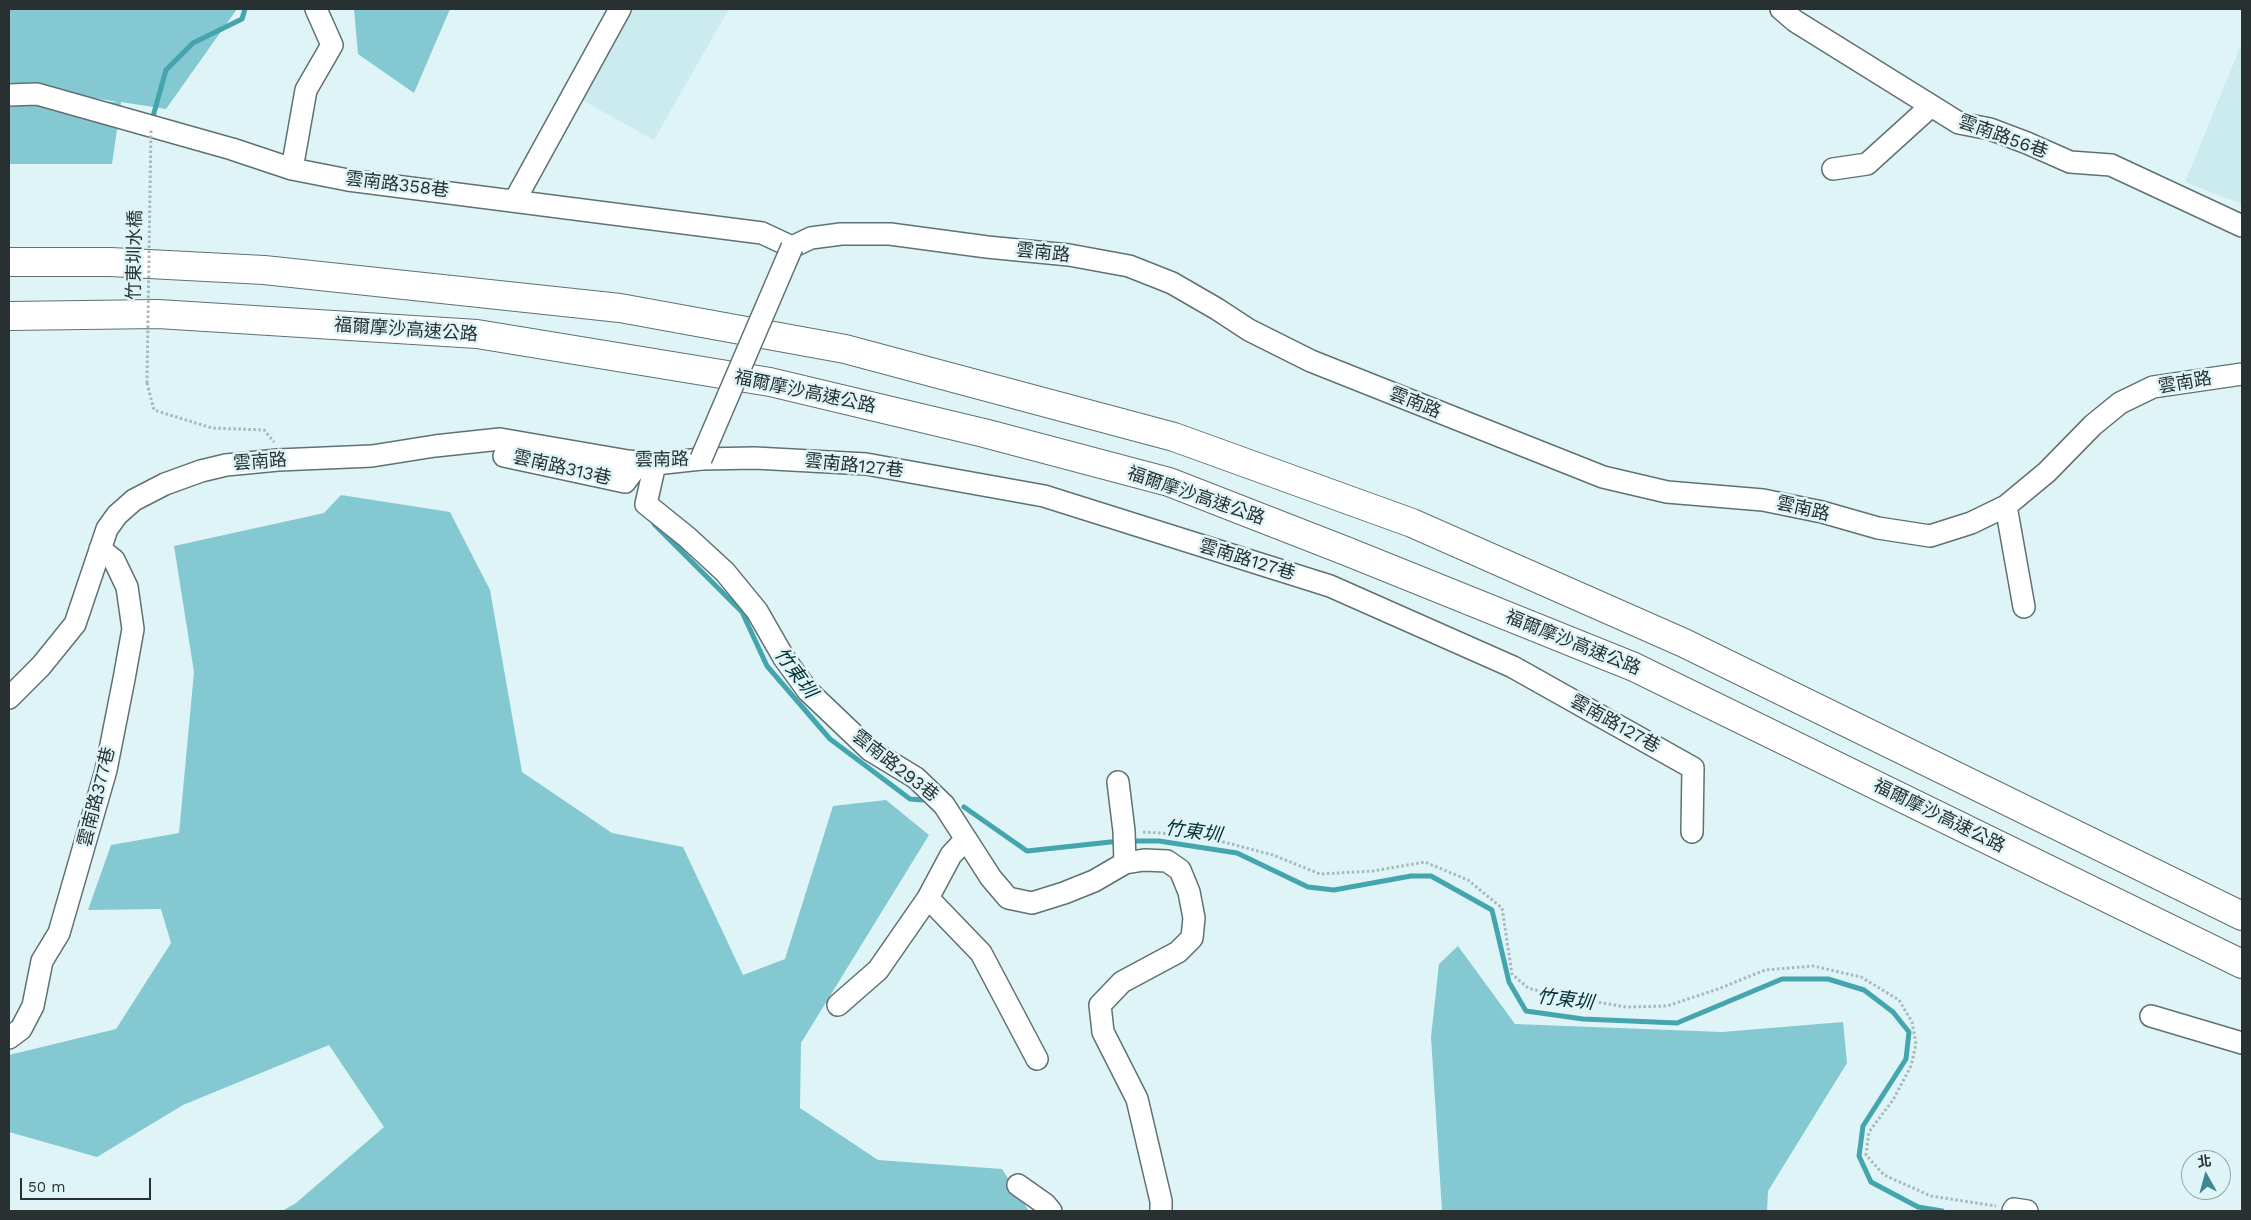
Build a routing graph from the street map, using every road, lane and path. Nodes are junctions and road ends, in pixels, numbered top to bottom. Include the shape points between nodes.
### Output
1 (316, 9) edge
2 (620, 9) edge
3 (1781, 9) edge
4 (9, 95) edge
5 (1931, 106) junction
6 (151, 128) junction
7 (292, 169) junction
8 (1833, 169) dead end
9 (515, 200) junction
10 (2242, 226) edge
11 (792, 248) junction
12 (9, 262) edge
13 (9, 316) edge
14 (2242, 374) edge
15 (504, 456) dead end
16 (701, 459) junction
17 (278, 460) junction
18 (647, 463) junction
19 (2006, 506) junction
20 (100, 550) junction
21 (2024, 607) dead end
22 (9, 698) edge
23 (1118, 782) dead end
24 (1692, 832) dead end
25 (966, 839) junction
26 (1124, 848) junction
27 (928, 898) junction
28 (2242, 916) edge
29 (2242, 964) edge
30 (838, 1004) dead end
31 (2151, 1016) dead end
32 (9, 1038) edge
33 (2242, 1042) edge
34 (1037, 1060) dead end
35 (1018, 1185) dead end
36 (2018, 1210) edge
37 (1051, 1211) edge
38 (1161, 1211) edge

1 - 7 street via 332,45 306,90
2 - 9 street
3 - 5 street, 雲南路56巷
4 - 6 street, 雲南路358巷 via 36,94
5 - 8 street via 1867,164
5 - 10 street, 雲南路56巷 via 1959,122 2018,139 2070,162 2111,165
6 - 7 street, 雲南路358巷
6 - 17 path, 竹東圳水橋, bridge via 147,384 154,410 212,428 264,430 274,441
7 - 9 street, 雲南路358巷 via 348,180
9 - 11 street, 雲南路358巷 via 762,233
11 - 16 street, 雲南路, bridge
11 - 19 street, 雲南路 via 811,238 890,234 987,248 1069,255 1129,266 1172,283 1248,330 1311,361 1603,476 1667,492 1763,500 1878,528 1930,536 1970,523
12 - 28 highway via 110,262 264,270 620,308 845,349 1174,437 1412,523 1684,643
13 - 29 highway, 福爾摩沙高速公路 via 158,314 477,334 770,382 984,433 1169,482 1634,667
14 - 19 street, 雲南路 via 2153,387 2120,402 2047,472
15 - 18 street, 雲南路313巷 via 625,482
16 - 18 street, 雲南路
16 - 24 street, 雲南路127巷 via 755,458 866,464 1044,496 1330,586 1513,667 1693,768
17 - 18 street, 雲南路 via 372,456 500,439
17 - 20 street, 雲南路 via 226,465 165,484 134,500 117,515
18 - 25 street, 雲南路293巷 via 646,504 725,572 758,611 784,658 808,691 870,750 916,778 944,805
19 - 21 street
20 - 22 street, 雲南路 via 75,624 41,666
20 - 32 street, 雲南路377巷 via 114,560 127,587 133,629 124,679 106,770 59,933 42,961 33,1006 21,1029
23 - 26 street
25 - 26 street, 雲南路293巷 via 1008,898 1032,903 1094,881
25 - 27 street via 951,855
26 - 36 path via 1175,834 1220,841 1273,855 1320,874 1373,871 1425,862 1468,880 1502,908 1512,974 1528,988 1555,995 1626,1007 1667,1006 1765,970 1813,966 1861,977 1899,1000 1912,1022 1916,1044 1911,1066 1893,1100 1869,1132 1866,1155 1884,1175 1931,1196
26 - 38 street via 1144,860 1167,861 1180,870 1194,918 1192,938 1178,952 1122,982 1100,1005 1102,1032 1137,1099
27 - 30 street via 878,970
27 - 34 street via 981,953
31 - 33 street
35 - 37 street

